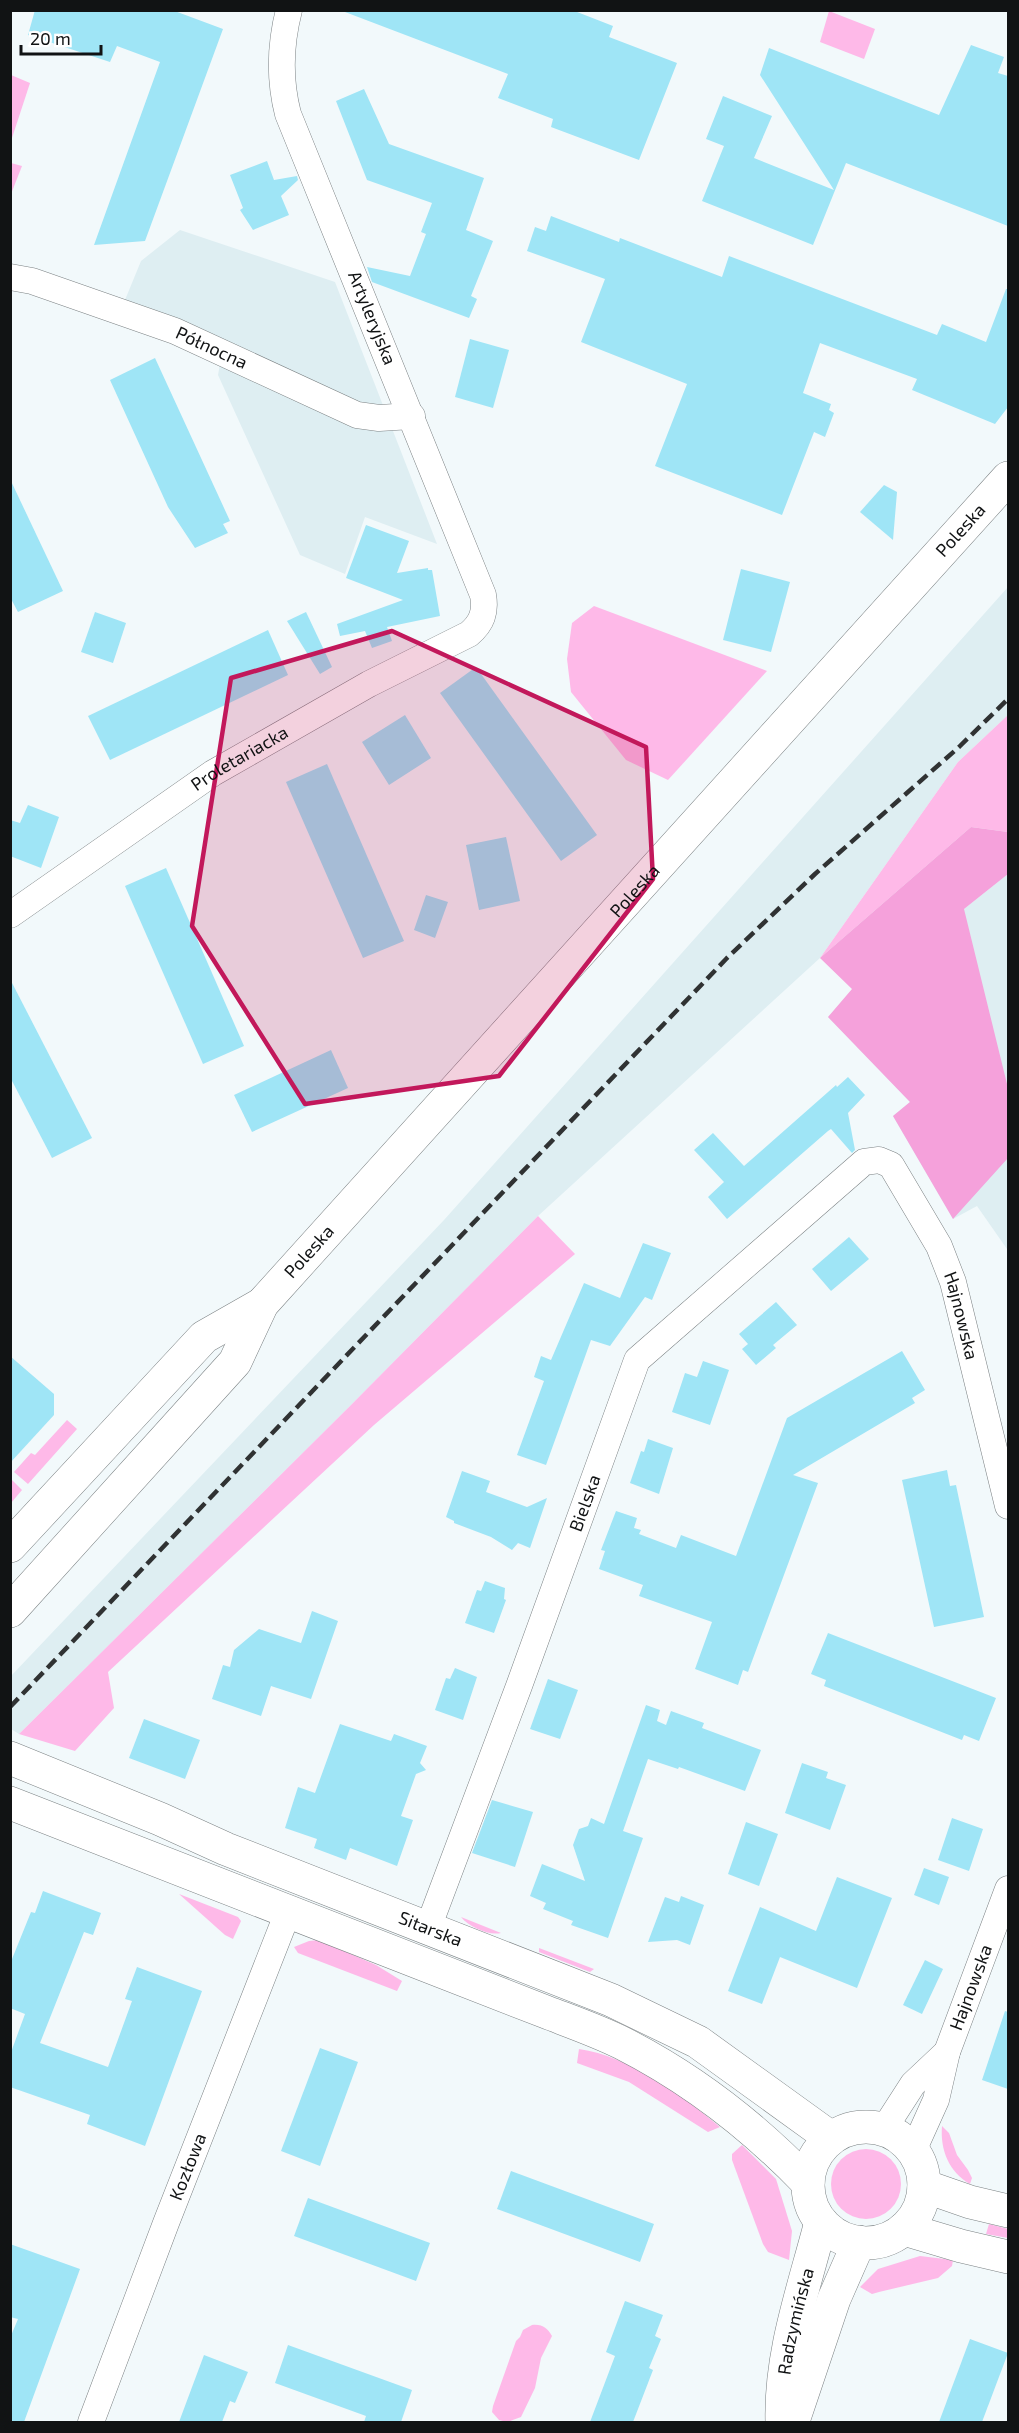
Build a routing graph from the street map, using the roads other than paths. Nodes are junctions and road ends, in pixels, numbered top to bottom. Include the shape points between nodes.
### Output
1 (289, 10) edge
2 (10, 277) edge
3 (412, 416) junction
4 (1008, 478) edge
5 (480, 622) joint
6 (10, 915) edge
7 (864, 1162) joint
8 (262, 1304) junction
9 (1008, 1506) edge
10 (10, 1546) edge
11 (15, 1598) edge
12 (10, 1758) edge
13 (10, 1803) edge
14 (1008, 1889) edge
15 (288, 1912) junction
16 (428, 1928) junction
17 (947, 2052) junction
18 (884, 2129) junction
19 (831, 2138) junction
20 (913, 2151) junction
21 (808, 2183) junction
22 (924, 2186) junction
23 (1008, 2211) edge
24 (821, 2222) junction
25 (904, 2229) junction
26 (859, 2242) junction
27 (1008, 2257) edge
28 (91, 2422) edge
29 (782, 2422) edge
30 (793, 2422) edge

1 - 3 street, Artyleryjska via 282,51 288,114
2 - 3 street, Północna via 32,281 175,331 357,415
3 - 5 street, Artyleryjska via 483,595
4 - 8 street, Poleska
5 - 6 street, Proletariacka via 469,634 369,684 213,773
7 - 9 street, Hajnowska via 879,1160 891,1165 939,1246 965,1324
7 - 16 street, Bielska via 637,1360
8 - 10 street, Poleska via 204,1337
8 - 11 street, Poleska via 235,1362
12 - 16 street, Sitarska
13 - 15 street, Sitarska
14 - 17 street, Hajnowska
15 - 21 street, Sitarska via 622,2044 702,2092
15 - 28 street, Kozłowa
16 - 19 street, Sitarska via 611,2000 699,2042
17 - 18 street, Hajnowska via 913,2084
17 - 20 street, Hajnowska via 936,2100
18 - 19 street via 848,2129
18 - 20 street
19 - 21 street via 819,2150
20 - 22 street
21 - 24 street
22 - 23 street
22 - 25 street via 915,2216
24 - 26 street via 832,2232
24 - 29 street, Radzymińska via 785,2359
25 - 26 street via 875,2242
25 - 27 street
26 - 30 street, Radzymińska via 834,2299

